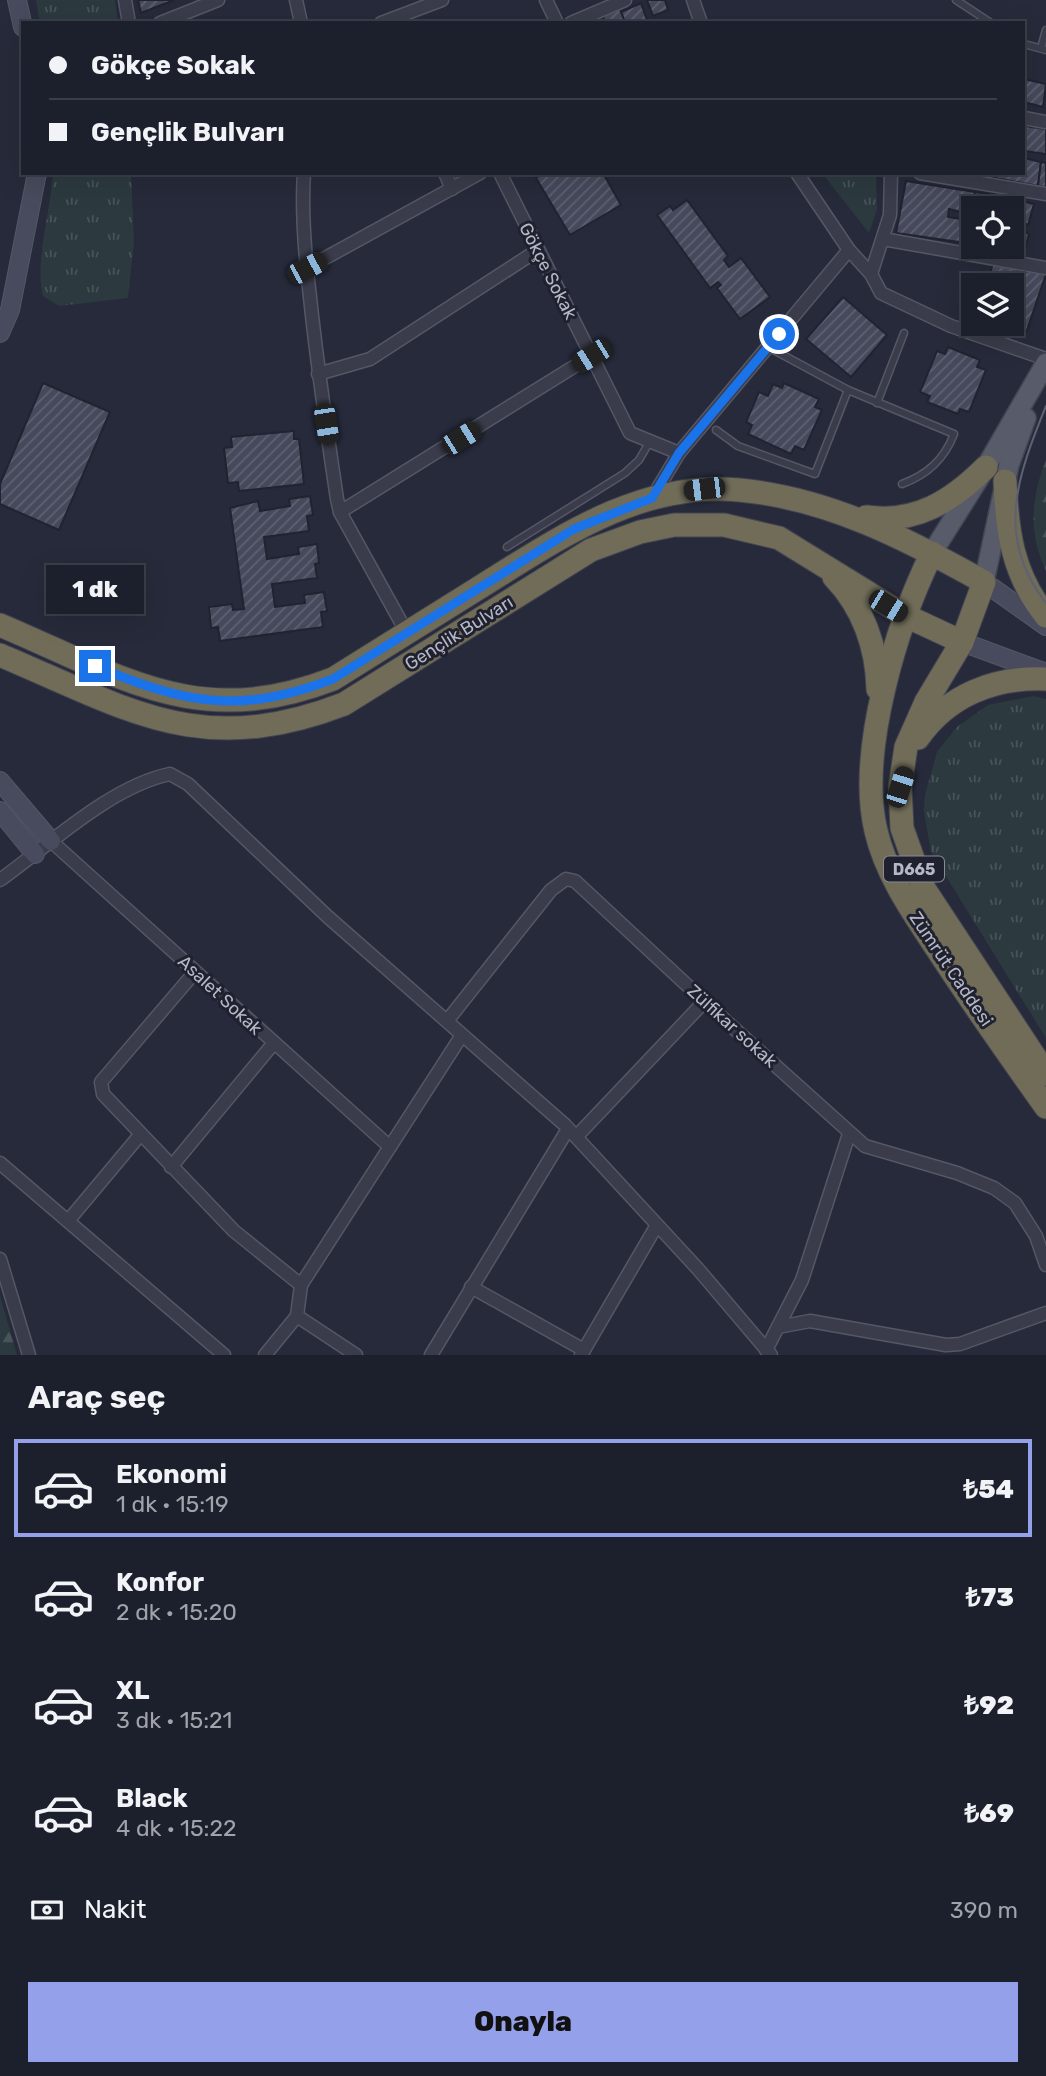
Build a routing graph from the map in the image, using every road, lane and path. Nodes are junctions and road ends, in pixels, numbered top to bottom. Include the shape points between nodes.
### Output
1 (17, 0) edge
2 (125, 0) edge
3 (218, 0) edge
4 (296, 0) edge
5 (442, 0) edge
6 (546, 0) edge
7 (625, 0) edge
8 (693, 0) edge
9 (956, 0) edge
10 (22, 21) edge
11 (129, 21) edge
12 (165, 21) edge
13 (300, 21) edge
14 (386, 21) edge
15 (556, 21) edge
16 (576, 21) edge
17 (700, 21) edge
18 (988, 21) edge
19 (1046, 30) edge
20 (1025, 44) edge
21 (1043, 49) edge
22 (1025, 118) edge
23 (1046, 122) edge
24 (37, 175) edge
25 (304, 175) edge
26 (446, 175) edge
27 (477, 175) edge
28 (501, 175) edge
29 (798, 175) edge
30 (891, 175) edge
31 (932, 175) edge
32 (452, 189) junction
33 (1046, 194) edge
34 (883, 239) junction
35 (538, 250) junction
36 (849, 250) junction
37 (307, 268) junction
38 (1046, 268) edge
39 (871, 274) junction
40 (5, 308) edge
41 (904, 332) dead end
42 (0, 333) edge
43 (768, 347) junction
44 (591, 356) junction
45 (1044, 366) edge
46 (318, 374) junction
47 (848, 390) junction
48 (877, 403) junction
49 (716, 430) dead end
50 (650, 441) junction
51 (679, 453) junction
52 (986, 467) junction
53 (1005, 481) junction
54 (902, 484) dead end
55 (652, 498) junction
56 (340, 512) junction
57 (846, 514) junction
58 (507, 547) dead end
59 (799, 548) junction
60 (932, 553) junction
61 (984, 582) junction
62 (905, 615) junction
63 (1046, 616) edge
64 (0, 625) edge
65 (1046, 626) edge
66 (407, 633) junction
67 (962, 642) junction
68 (0, 655) edge
69 (1046, 673) edge
70 (1046, 679) edge
71 (879, 719) junction
72 (0, 781) edge
73 (900, 787) junction
74 (0, 811) edge
75 (51, 841) junction
76 (35, 854) junction
77 (0, 880) edge
78 (195, 972) junction
79 (705, 1002) junction
80 (447, 1021) junction
81 (462, 1035) junction
82 (273, 1044) junction
83 (1046, 1074) edge
84 (1046, 1107) edge
85 (572, 1133) junction
86 (849, 1134) junction
87 (140, 1135) junction
88 (390, 1147) junction
89 (0, 1163) edge
90 (171, 1167) junction
91 (68, 1221) junction
92 (657, 1225) junction
93 (0, 1259) edge
94 (1046, 1265) edge
95 (301, 1285) junction
96 (471, 1287) junction
97 (1046, 1314) edge
98 (297, 1316) junction
99 (778, 1327) junction
100 (963, 1349) edge
101 (768, 1352) edge
102 (582, 1353) edge
103 (29, 1355) edge
104 (224, 1355) edge
105 (265, 1355) edge
106 (356, 1355) edge
107 (431, 1355) edge

1 - 10 main road
2 - 11 street
3 - 12 street
4 - 13 street
5 - 14 street
6 - 15 street
7 - 16 street
8 - 17 street
9 - 18 lane
19 - 21 lane
20 - 21 lane
22 - 23 street
24 - 40 main road
25 - 37 street
26 - 32 street
27 - 32 street
28 - 35 street, Gökçe Sokak
29 - 36 street
30 - 34 street via 890,215
31 - 33 street
32 - 37 street
34 - 38 street
34 - 39 street
35 - 44 street, Gökçe Sokak
35 - 46 street via 370,359
36 - 39 street
36 - 43 street
37 - 46 street
39 - 45 street via 881,293 903,306
40 - 42 main road
41 - 48 lane
43 - 47 lane
43 - 51 street
44 - 50 street, Gökçe Sokak via 630,432
44 - 56 street
45 - 52 main road
45 - 53 main road
46 - 56 street
47 - 48 lane
47 - 49 lane via 815,474 738,446
48 - 54 lane via 954,434 932,468
50 - 51 street, Gökçe Sokak
50 - 58 lane via 625,472
51 - 55 street
52 - 57 highway via 957,495 922,513 878,519
52 - 60 main road
53 - 61 main road
53 - 63 highway via 1007,534 1014,562
55 - 57 highway, Gençlik Bulvarı via 737,489
55 - 66 highway, Gençlik Bulvarı via 574,529
56 - 66 street
57 - 60 highway, Gençlik Bulvarı
59 - 62 highway, Gençlik Bulvarı
59 - 68 highway, Gençlik Bulvarı via 753,530 711,524 674,525 615,540 591,550 344,704 264,727 217,729 145,716
59 - 71 highway via 836,579 859,612 874,652
60 - 61 highway, Gençlik Bulvarı
60 - 62 highway, Zümrüt Caddesi
61 - 65 main road
61 - 67 highway, D665
62 - 67 highway, Gençlik Bulvarı
62 - 71 highway, Zümrüt Caddesi
64 - 66 highway, Gençlik Bulvarı via 143,686 214,702 295,694 333,679
67 - 69 main road
67 - 73 highway, D665 via 911,735
70 - 73 highway via 985,686 954,702 919,737
71 - 84 highway, Zümrüt Caddesi / D665 via 873,806 875,830 891,874 917,920
72 - 75 main road
73 - 83 highway, D665 via 902,828 923,887
74 - 76 main road
75 - 76 street
75 - 78 street, Asalet Sokak
75 - 80 street via 150,778 170,774 188,784 328,917
76 - 77 street
78 - 82 street, Asalet Sokak
78 - 87 street via 101,1082 103,1094
79 - 80 street, Zülfikar sokak via 575,881 566,879 551,890
79 - 85 street
79 - 86 street, Zülfikar sokak
80 - 81 street
81 - 85 street
81 - 88 street
82 - 88 street, Asalet Sokak
82 - 90 street
85 - 92 street
85 - 96 street
86 - 94 street, Zülfikar sokak via 865,1146 994,1188 1015,1203 1036,1236
86 - 99 street via 802,1279
87 - 90 street
87 - 91 street
88 - 95 street
89 - 91 street
90 - 95 street via 234,1231
91 - 104 street
92 - 101 street
92 - 102 street
93 - 103 street
95 - 98 street
96 - 102 street
96 - 107 street
97 - 100 street
98 - 105 street
98 - 106 street
99 - 100 street via 810,1321
99 - 101 street

